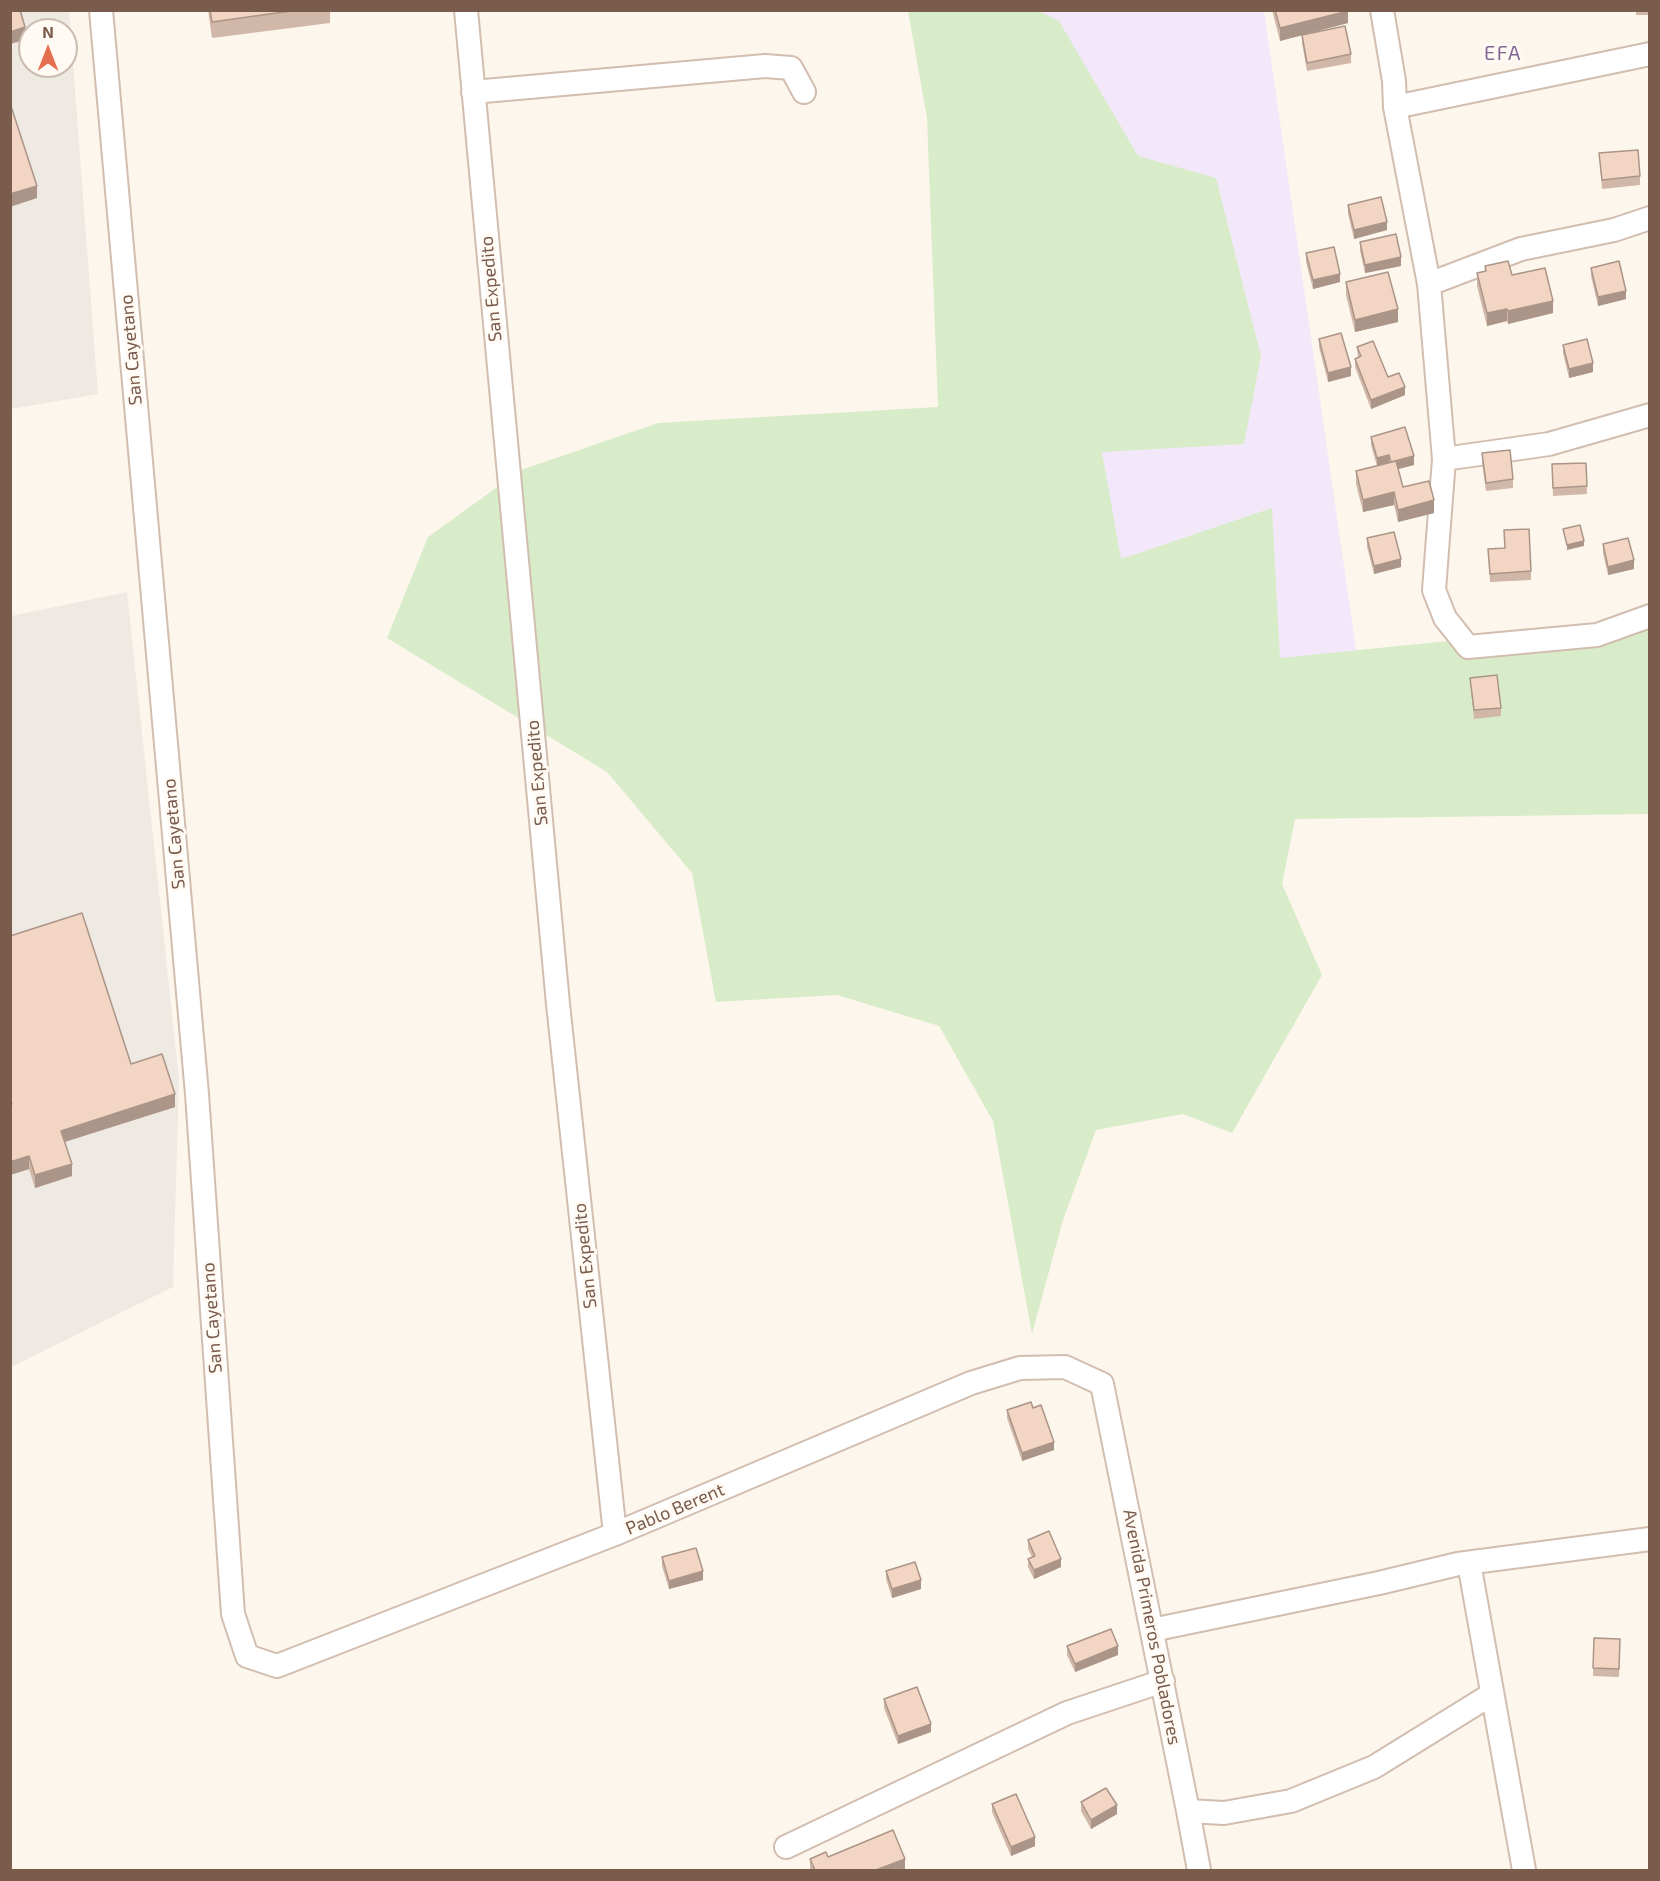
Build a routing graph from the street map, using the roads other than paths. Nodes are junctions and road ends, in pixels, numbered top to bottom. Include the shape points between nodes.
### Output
1 (101, 10) edge
2 (466, 10) edge
3 (1382, 10) edge
4 (1650, 54) edge
5 (473, 92) junction
6 (804, 92) dead end
7 (1395, 107) junction
8 (1650, 218) edge
9 (1430, 284) junction
10 (1650, 415) edge
11 (1444, 459) junction
12 (1650, 616) edge
13 (1102, 1384) joint
14 (615, 1534) junction
15 (1650, 1539) edge
16 (1469, 1563) junction
17 (1152, 1630) junction
18 (247, 1656) joint
19 (1162, 1681) junction
20 (1492, 1694) junction
21 (1188, 1811) junction
22 (786, 1847) dead end
23 (1199, 1870) edge
24 (1524, 1870) edge

1 - 18 street, San Cayetano via 197,1094 233,1614
2 - 5 street, San Expedito
3 - 7 street
4 - 7 street
5 - 6 street via 765,66 791,68
5 - 14 street, San Expedito via 558,1004
7 - 9 street
8 - 9 street via 1614,230 1521,249
9 - 11 street
10 - 11 street via 1549,444
11 - 12 street via 1434,590 1445,618 1468,647 1597,635
13 - 14 street, Pablo Berent via 1065,1367 1020,1368 971,1383
13 - 17 street, Avenida Primeros Pobladores
14 - 18 street, Pablo Berent via 277,1666
15 - 16 street
16 - 17 street
16 - 20 street
17 - 19 street, Avenida Primeros Pobladores
19 - 21 street, Avenida Primeros Pobladores
19 - 22 street via 1067,1713
20 - 21 street via 1374,1767 1291,1801 1224,1813
20 - 24 street
21 - 23 street, Avenida Primeros Pobladores

